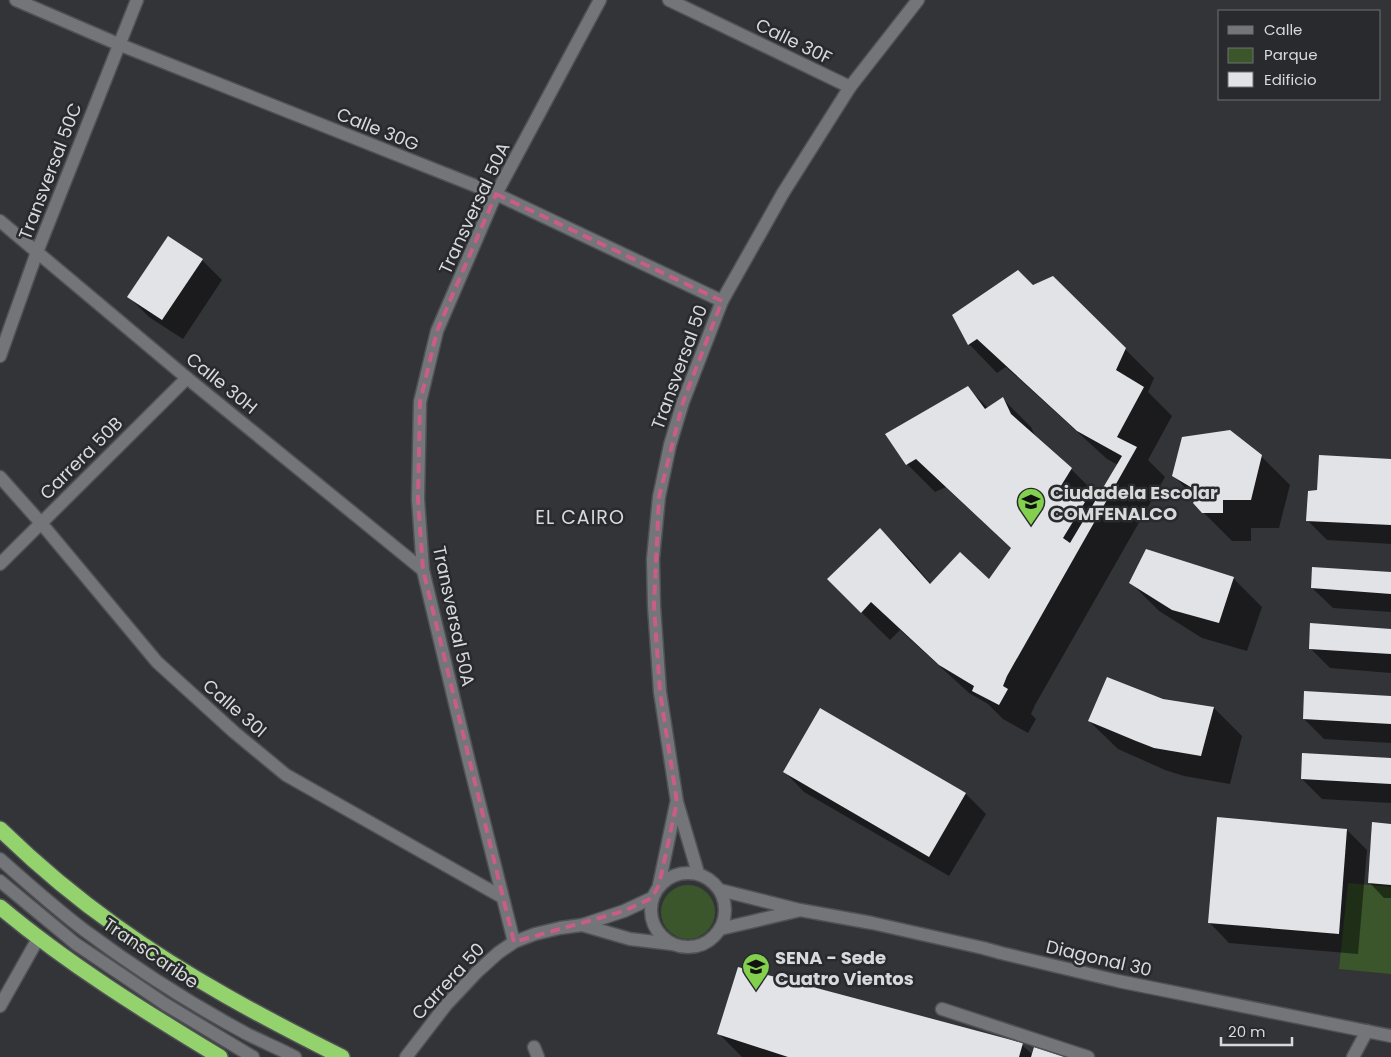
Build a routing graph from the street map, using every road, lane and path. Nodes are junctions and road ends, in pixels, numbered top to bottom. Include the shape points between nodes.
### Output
1 (16, 0) edge
2 (136, 0) edge
3 (600, 0) edge
4 (668, 0) edge
5 (918, 0) edge
6 (118, 44) junction
7 (850, 87) junction
8 (496, 194) junction
9 (0, 221) edge
10 (37, 252) junction
11 (722, 301) junction
12 (0, 356) edge
13 (187, 378) junction
14 (0, 477) edge
15 (41, 523) junction
16 (0, 564) edge
17 (423, 570) junction
18 (677, 802) junction
19 (0, 829) edge
20 (0, 858) edge
21 (698, 874) junction
22 (0, 880) edge
23 (659, 885) junction
24 (720, 890) junction
25 (502, 897) junction
26 (652, 898) junction
27 (0, 907) edge
28 (800, 910) junction
29 (582, 925) junction
30 (720, 929) junction
31 (39, 937) junction
32 (514, 942) junction
33 (674, 944) junction
34 (0, 1006) edge
35 (942, 1009) dead end
36 (1366, 1031) junction
37 (1391, 1036) edge
38 (220, 1057) edge
39 (253, 1057) edge
40 (296, 1057) edge
41 (342, 1057) edge
42 (406, 1057) edge
43 (1088, 1057) edge
44 (1353, 1057) edge

1 - 6 street, Calle 30G
2 - 6 street, Transversal 50C
3 - 8 street, Transversal 50A
4 - 7 street, Calle 30F
5 - 7 street, Transversal 50
6 - 8 street, Calle 30G
6 - 10 street, Transversal 50C
7 - 11 street, Transversal 50
8 - 11 street, Calle 30G
8 - 17 street, Transversal 50A via 437,331 420,402 418,499
9 - 10 street, Calle 30H
10 - 12 street, Transversal 50C
10 - 13 street, Calle 30H
11 - 18 street, Transversal 50 via 670,445 659,497 653,559 660,692
13 - 15 street, Carrera 50B
13 - 17 street, Calle 30H
14 - 15 street, Calle 30I
15 - 16 street, Carrera 50B
15 - 25 street, Calle 30I via 157,662 286,775
17 - 25 street, Transversal 50A
18 - 21 street, Transversal 50
18 - 23 street, Transversal 50
19 - 41 highway via 32,860 124,932 201,982
20 - 40 street, TransCaribe via 44,898 137,968 248,1034
21 - 23 street via 677,874
21 - 24 street
22 - 39 street, TransCaribe via 76,944 165,1004
23 - 26 street
24 - 28 street, Diagonal 30
24 - 30 street via 725,909
25 - 32 street, Transversal 50A
26 - 29 street, Carrera 50
26 - 33 street via 652,923 664,938
27 - 31 highway
28 - 30 street, Diagonal 30
28 - 36 street, Diagonal 30 via 984,948 1118,981
29 - 32 street, Carrera 50 via 551,930
29 - 33 street, Carrera 50 via 630,939
30 - 33 street via 705,943 684,947
31 - 34 street
31 - 38 highway via 102,983
32 - 42 street, Carrera 50 via 477,972 446,1005
35 - 43 street
36 - 37 street, Diagonal 30
36 - 44 street

